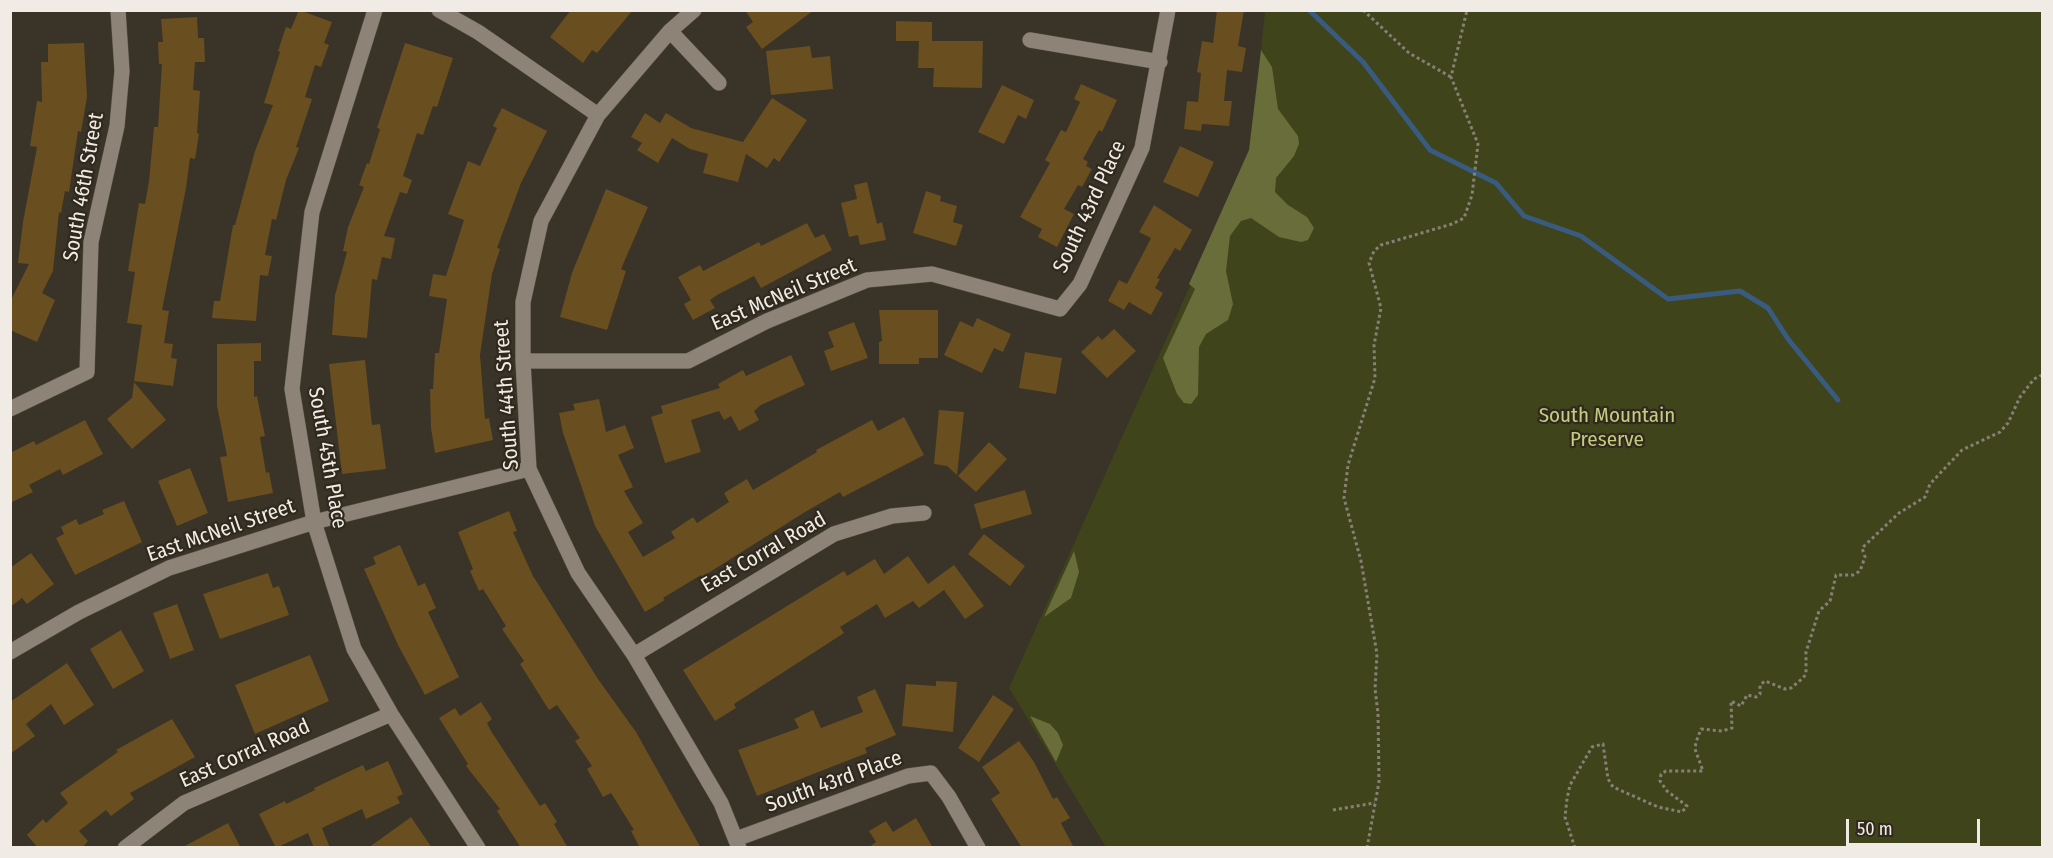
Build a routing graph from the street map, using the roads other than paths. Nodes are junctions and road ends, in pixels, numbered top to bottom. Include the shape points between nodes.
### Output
1 (118, 10) edge
2 (375, 10) edge
3 (439, 10) edge
4 (694, 10) edge
5 (1168, 10) edge
6 (670, 31) junction
7 (1030, 40) dead end
8 (1160, 62) junction
9 (719, 83) dead end
10 (598, 115) junction
11 (1060, 309) joint
12 (523, 361) junction
13 (10, 410) edge
14 (529, 469) junction
15 (924, 513) dead end
16 (314, 522) junction
17 (10, 652) edge
18 (634, 655) junction
19 (391, 714) junction
20 (738, 843) edge
21 (126, 848) edge
22 (478, 848) edge
23 (978, 848) edge

1 - 13 street, South 46th Street via 122,71 117,126 91,242 87,372
2 - 16 street, South 45th Place via 312,212 292,389
3 - 10 street via 487,38
4 - 6 street, South 44th Street
5 - 8 street, South 43rd Place
6 - 9 street
6 - 10 street, South 44th Street
7 - 8 street
8 - 11 street, South 43rd Place via 1142,148 1080,284
10 - 12 street, South 44th Street via 541,221 523,302
11 - 12 street, East McNeil Street via 932,274 867,280 766,321 688,361
12 - 14 street, South 44th Street
14 - 16 street, East McNeil Street
14 - 18 street, South 44th Street via 578,573
15 - 18 street, East Corral Road via 892,516 834,534
16 - 17 street, East McNeil Street via 169,568 79,612
16 - 19 street, South 45th Place via 354,649
18 - 20 street, South 44th Street via 721,803
19 - 21 street, East Corral Road via 184,803
19 - 22 street, South 45th Place
20 - 23 street, South 43rd Place via 908,776 931,773

